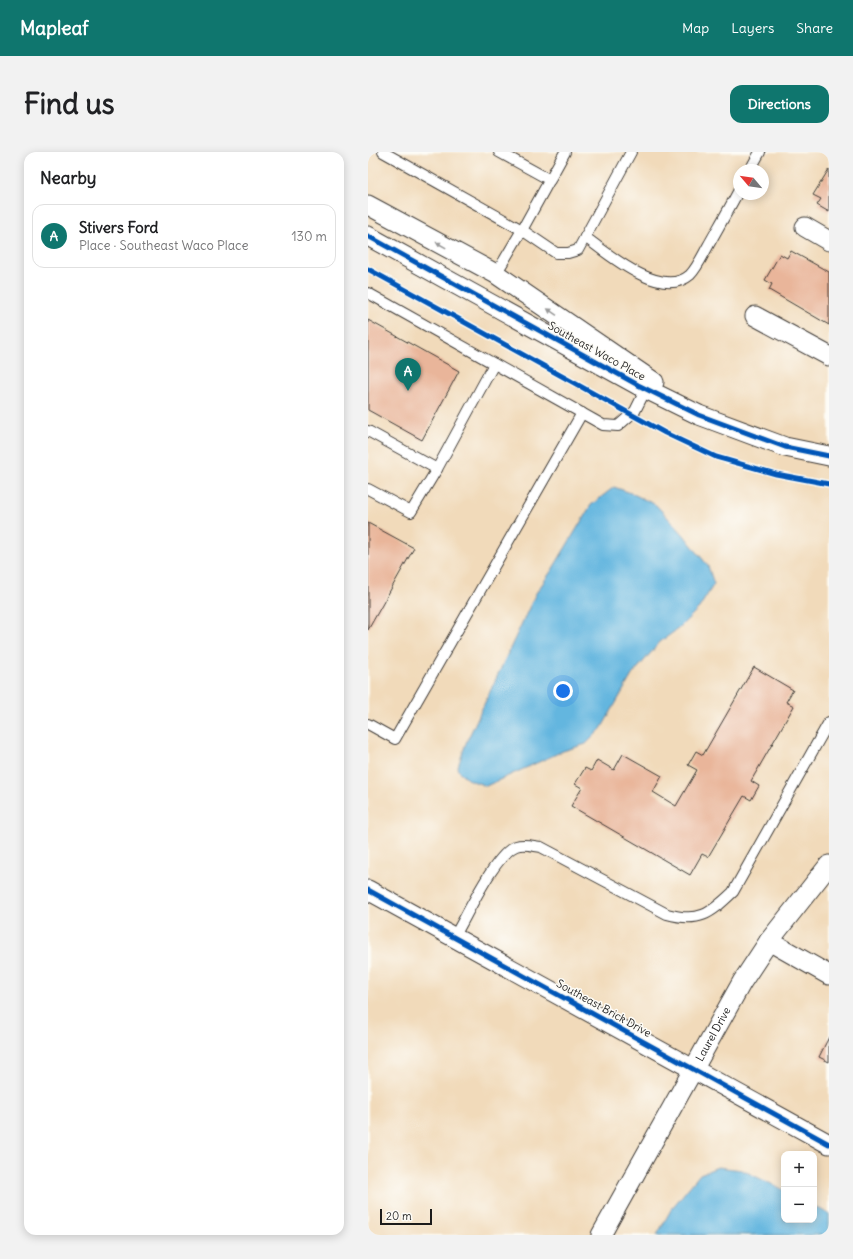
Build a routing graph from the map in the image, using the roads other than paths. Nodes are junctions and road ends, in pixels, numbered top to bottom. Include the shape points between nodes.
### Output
1 (383, 152) edge
2 (499, 152) edge
3 (566, 152) edge
4 (631, 152) edge
5 (760, 152) edge
6 (753, 164) edge
7 (550, 180) junction
8 (733, 200) edge
9 (368, 205) edge
10 (805, 227) dead end
11 (522, 230) junction
12 (368, 236) edge
13 (585, 237) junction
14 (829, 241) edge
15 (496, 274) junction
16 (368, 293) edge
17 (755, 316) dead end
18 (829, 356) edge
19 (494, 364) junction
20 (646, 389) junction
21 (582, 413) junction
22 (699, 414) junction
23 (368, 431) edge
24 (829, 456) edge
25 (437, 469) junction
26 (368, 489) edge
27 (829, 722) edge
28 (368, 724) edge
29 (829, 865) edge
30 (368, 890) edge
31 (454, 937) junction
32 (769, 941) junction
33 (829, 975) edge
34 (693, 1068) junction
35 (829, 1144) edge
36 (601, 1235) edge

1 - 11 lane
2 - 7 lane
3 - 7 lane
4 - 13 lane
5 - 6 lane
7 - 11 lane
8 - 13 lane via 689,275 673,282 655,281 634,271
15 -> 9 street, Southeast Waco Place
10 - 14 street
11 - 13 lane via 556,253 578,250
11 - 15 lane
12 - 20 street, Southeast Waco Place
22 -> 15 street, Southeast Waco Place
16 - 19 lane
17 - 18 street
19 - 21 lane
19 - 25 lane
20 - 21 lane via 635,411 618,426 603,425
20 - 22 street, Southeast Waco Place
21 - 28 lane via 395,739
22 - 24 street, Southeast Waco Place via 785,447
23 - 25 lane
25 - 26 lane via 411,512
27 - 31 lane via 733,892 707,913 693,919 667,914 541,846 527,845 517,846 506,852 496,863
29 - 32 street, Laurel Drive
30 - 31 street, Southeast Brick Drive
31 - 34 street, Southeast Brick Drive
32 - 33 street
32 - 34 street, Laurel Drive via 742,982
34 - 35 street, Southeast Brick Drive
34 - 36 street, Laurel Drive

